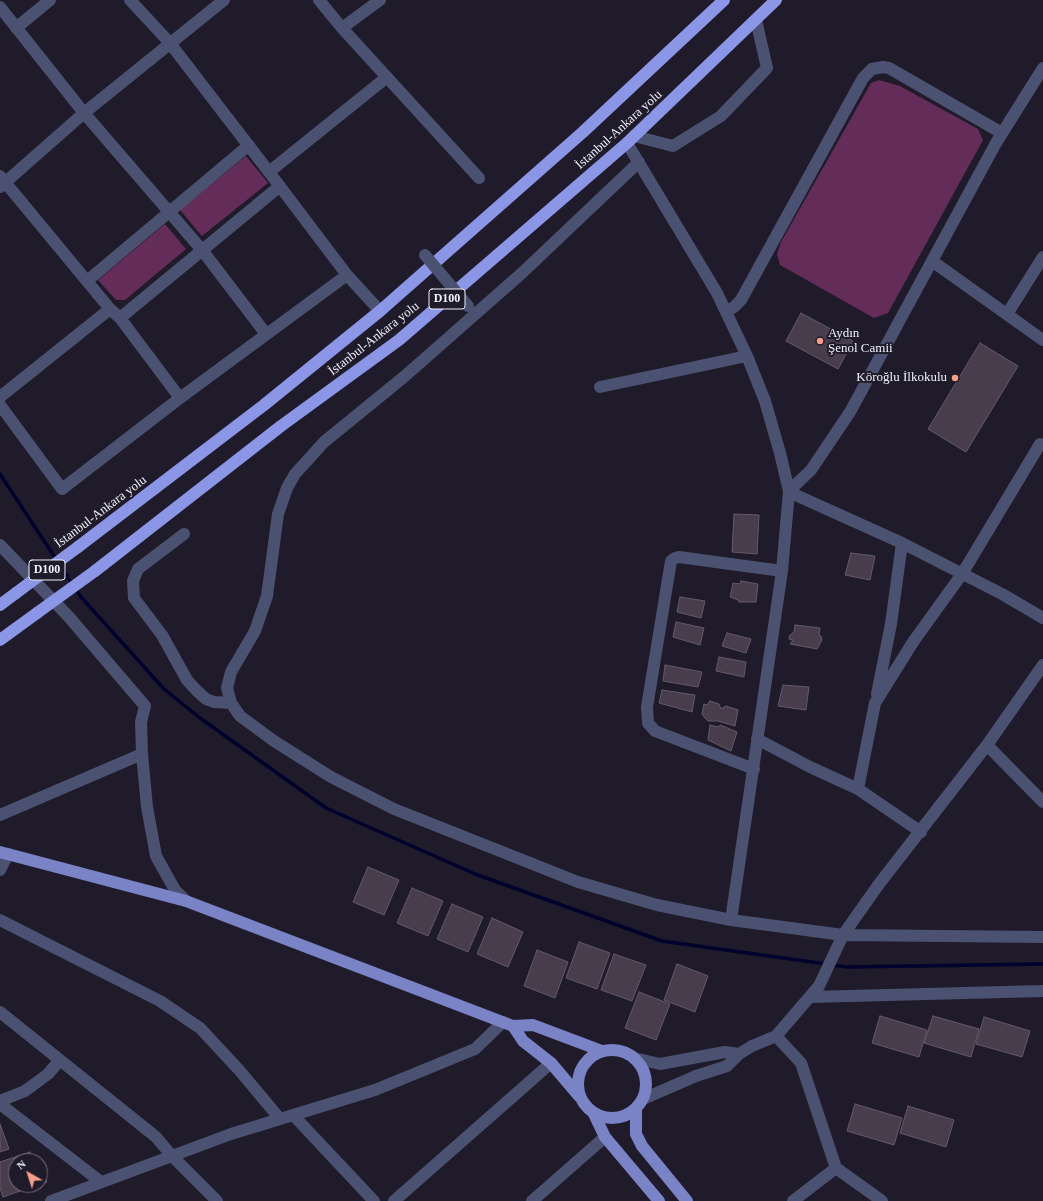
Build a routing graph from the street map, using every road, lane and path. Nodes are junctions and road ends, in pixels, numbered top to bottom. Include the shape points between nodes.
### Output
1 (50, 0) edge
2 (130, 0) edge
3 (224, 0) edge
4 (319, 0) edge
5 (380, 0) edge
6 (724, 0) edge
7 (776, 0) edge
8 (0, 7) edge
9 (756, 20) junction
10 (16, 28) junction
11 (342, 28) junction
12 (169, 42) junction
13 (1041, 74) edge
14 (387, 77) junction
15 (84, 113) junction
16 (1002, 133) junction
17 (631, 139) junction
18 (248, 145) junction
19 (639, 162) junction
20 (269, 172) junction
21 (479, 178) dead end
22 (2, 182) edge
23 (280, 186) junction
24 (169, 211) junction
25 (202, 250) junction
26 (425, 255) dead end
27 (1043, 257) edge
28 (932, 261) junction
29 (346, 275) junction
30 (87, 281) junction
31 (468, 306) dead end
32 (110, 309) junction
33 (380, 311) junction
34 (726, 312) junction
35 (1007, 314) junction
36 (120, 318) junction
37 (266, 334) junction
38 (1043, 340) edge
39 (747, 356) junction
40 (600, 387) dead end
41 (0, 397) edge
42 (180, 398) junction
43 (0, 405) edge
44 (1040, 444) dead end
45 (789, 491) junction
46 (184, 534) dead end
47 (902, 543) junction
48 (0, 545) edge
49 (782, 571) junction
50 (962, 574) junction
51 (0, 605) edge
52 (1043, 618) edge
53 (0, 640) edge
54 (1043, 665) edge
55 (231, 703) junction
56 (875, 703) junction
57 (757, 739) junction
58 (987, 746) junction
59 (142, 754) junction
60 (754, 769) junction
61 (858, 789) junction
62 (1043, 802) edge
63 (0, 815) edge
64 (921, 832) junction
65 (4, 853) edge
66 (0, 870) edge
67 (186, 901) junction
68 (0, 920) edge
69 (731, 920) junction
70 (843, 935) junction
71 (1043, 936) edge
72 (1043, 990) edge
73 (810, 997) junction
74 (0, 1012) edge
75 (508, 1024) junction
76 (776, 1036) junction
77 (602, 1051) junction
78 (739, 1054) junction
79 (634, 1058) junction
80 (60, 1060) junction
81 (551, 1063) junction
82 (580, 1097) junction
83 (0, 1101) edge
84 (0, 1104) edge
85 (639, 1104) junction
86 (594, 1114) junction
87 (294, 1116) junction
88 (280, 1119) junction
89 (606, 1136) junction
90 (172, 1156) junction
91 (836, 1168) junction
92 (101, 1182) junction
93 (51, 1201) edge
94 (217, 1201) edge
95 (374, 1201) edge
96 (394, 1201) edge
97 (532, 1201) edge
98 (659, 1201) edge
99 (687, 1201) edge
100 (793, 1201) edge
101 (882, 1201) edge

1 - 10 street
2 - 12 street
3 - 12 street
4 - 11 street
5 - 11 street
6 - 33 highway, İstanbul-Ankara yolu / D100 via 583,132
7 - 9 highway, İstanbul-Ankara yolu / D100
8 - 10 street
9 - 17 highway, İstanbul-Ankara yolu / D100
9 - 17 street via 767,68 721,116 672,146
10 - 15 street
11 - 14 street
12 - 15 street
12 - 18 street
13 - 16 street
14 - 20 street
14 - 21 street
15 - 22 street
15 - 24 street
16 - 28 street
16 - 34 street via 889,68 878,68 869,72 863,78 741,300
17 - 19 street
17 - 53 highway, İstanbul-Ankara yolu / D100, bridge via 399,340 281,426 95,571
18 - 20 street
18 - 24 street
19 - 34 street
19 - 55 street via 522,273 405,376 324,442 294,474 278,514 267,596 255,631 232,672 227,688
20 - 23 street
22 - 30 street
23 - 25 street
23 - 29 street
24 - 25 street
24 - 30 street
25 - 36 street
25 - 37 street
26 - 31 street, bridge
27 - 35 street
28 - 35 street
28 - 45 street via 850,412 811,470
29 - 33 street
29 - 37 street
30 - 32 street
32 - 36 street
32 - 41 street
33 - 51 highway, İstanbul-Ankara yolu / D100, bridge via 264,405
34 - 39 street
35 - 38 street
36 - 42 street
37 - 42 street
39 - 40 street
39 - 45 street via 765,401
42 - 43 street via 62,489
44 - 50 street
45 - 47 street
45 - 49 street
46 - 55 street via 138,568 133,581 134,598 162,635 187,680 196,690 214,702
47 - 50 street
47 - 56 street via 891,624
48 - 59 street via 69,617 145,706 141,722
49 - 57 street
49 - 60 street via 679,557 671,561 647,707 648,723 655,731
50 - 52 street
50 - 56 street via 913,642
54 - 58 street
55 - 69 street via 240,716 274,740 331,777 394,809 578,882 657,905
56 - 61 street
57 - 60 street
57 - 61 street
58 - 62 street
58 - 64 street
59 - 63 street
59 - 67 street via 147,807 156,856 175,890
60 - 69 street
61 - 64 street
64 - 70 street via 879,884
65 - 66 street
65 - 67 main road
67 - 75 main road
68 - 88 street via 160,1001 200,1028
69 - 70 street
70 - 71 street
70 - 73 street via 819,986
72 - 73 street
73 - 76 street
74 - 80 street
75 - 77 main road via 533,1025
75 - 81 main road via 523,1041
75 - 87 street via 464,1054 375,1090
76 - 78 street
76 - 91 street via 802,1063
77 - 79 main road via 619,1051
77 - 82 main road via 592,1056 581,1070 577,1086
78 - 79 street via 725,1052 660,1064
78 - 85 street via 727,1066 696,1076
79 - 85 main road via 646,1077 646,1088
80 - 83 street via 48,1074 25,1090
80 - 90 street via 156,1137
81 - 82 main road
81 - 96 street
82 - 86 main road
84 - 92 street
85 - 86 main road via 627,1115 616,1118
85 - 99 main road via 636,1134 642,1146
86 - 89 main road
87 - 88 street
87 - 95 street
88 - 90 street
89 - 97 street
89 - 98 main road
90 - 92 street
90 - 94 street
91 - 100 street
91 - 101 street
92 - 93 street

